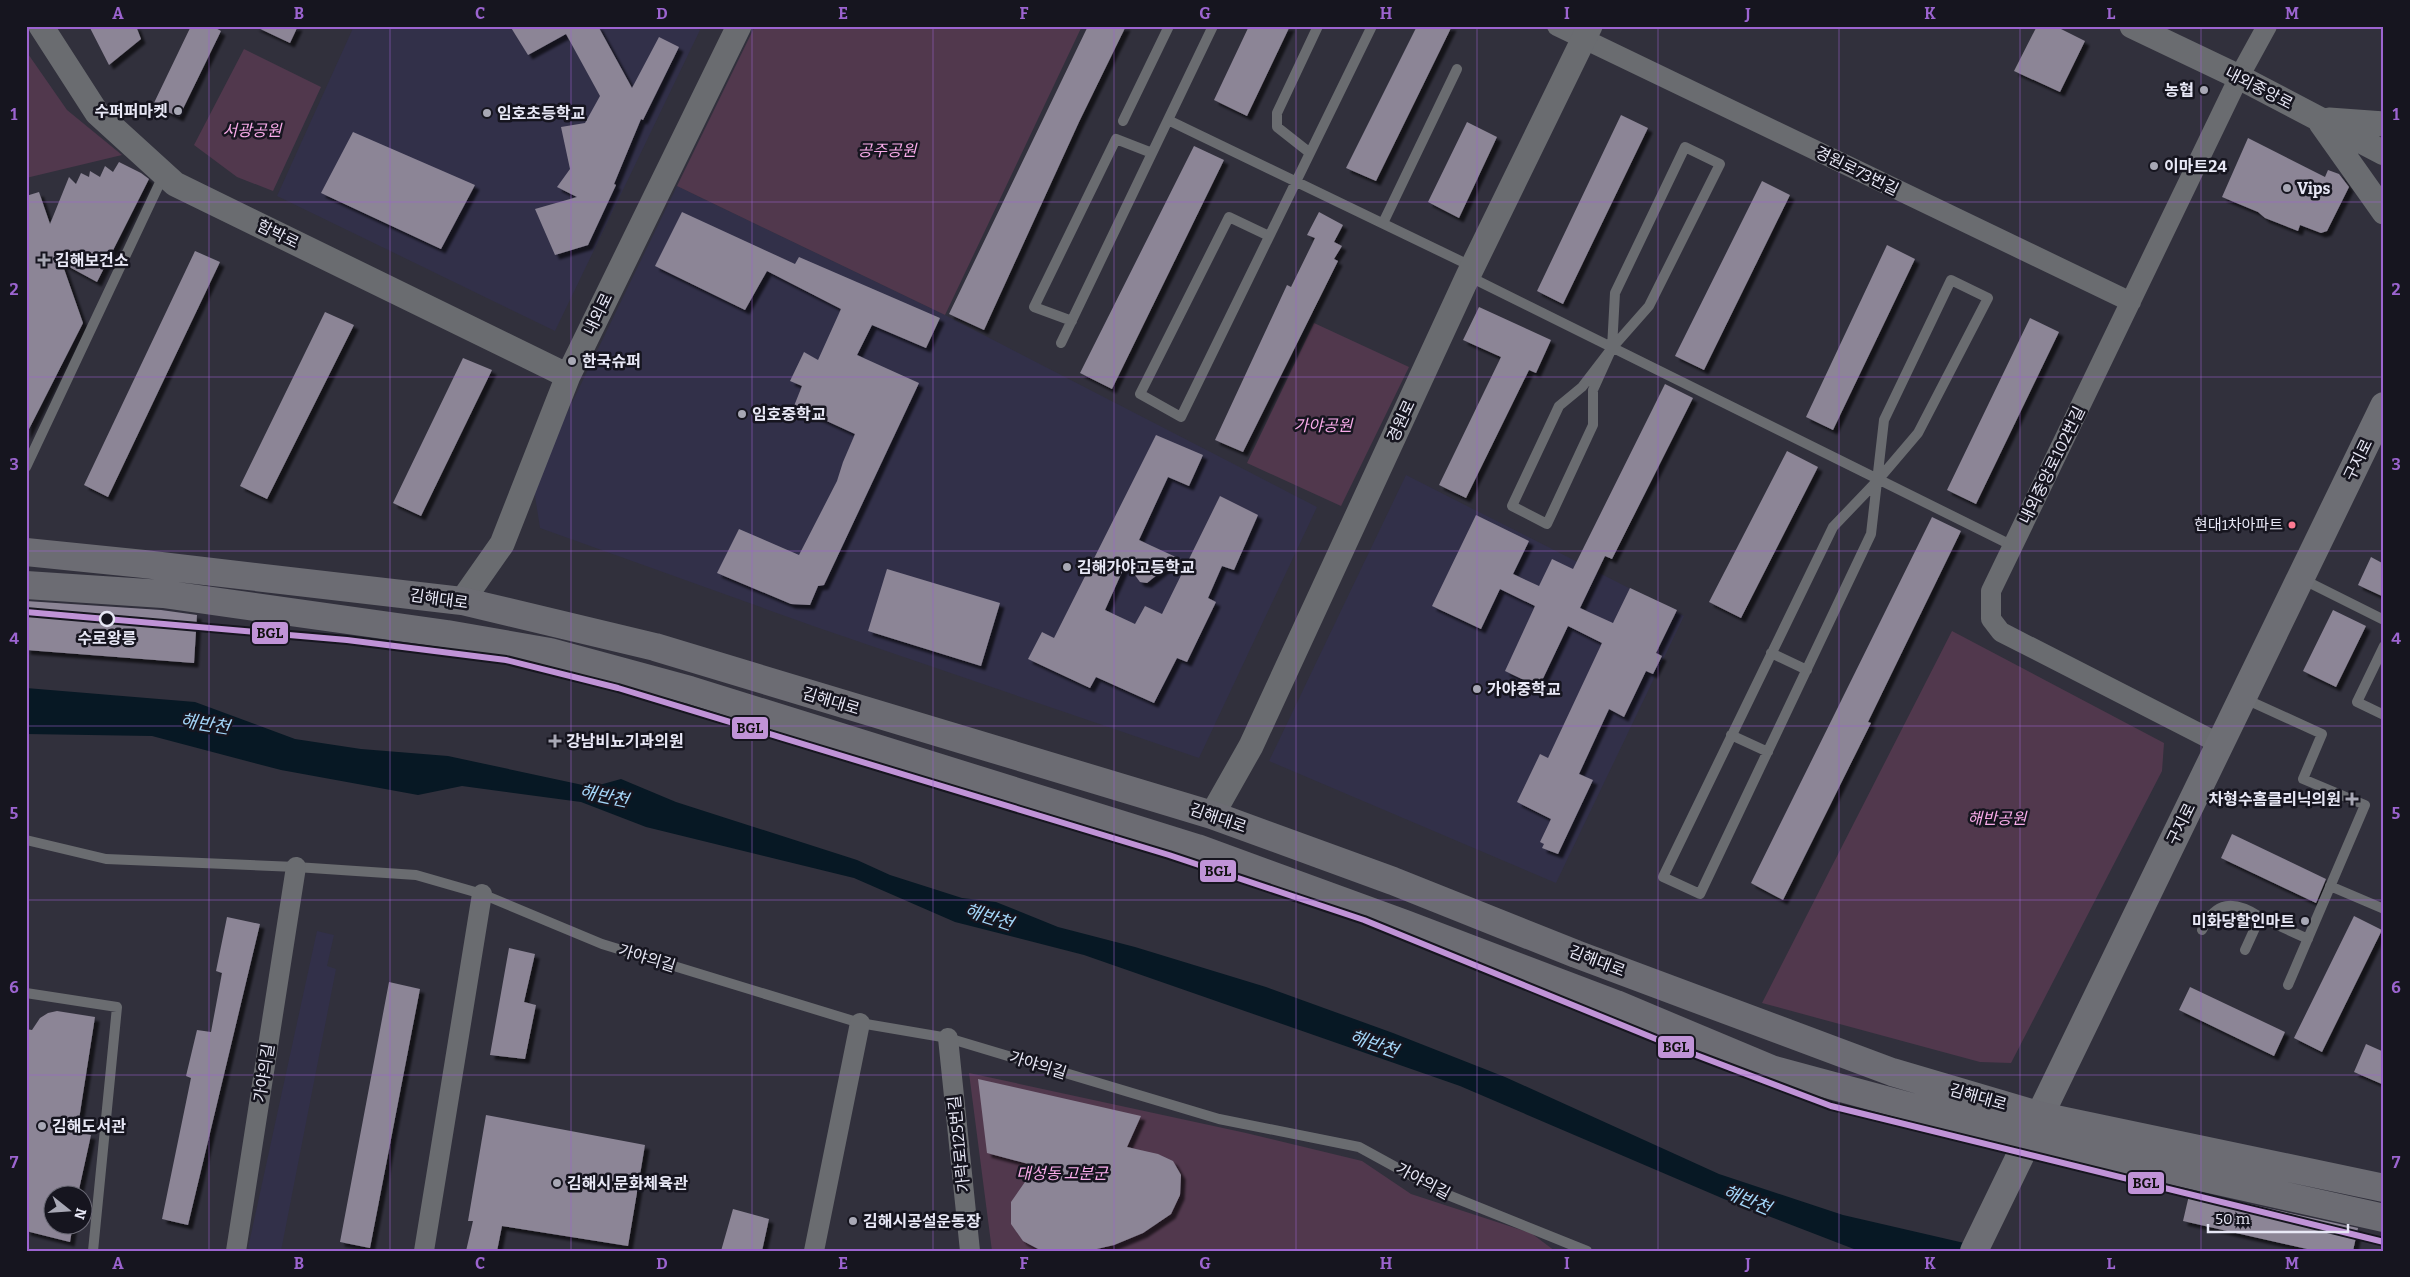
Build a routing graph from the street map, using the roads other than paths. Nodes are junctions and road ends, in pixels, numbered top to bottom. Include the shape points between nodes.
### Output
1 (41, 26) edge
2 (739, 26) edge
3 (1169, 26) edge
4 (1213, 26) edge
5 (1318, 26) edge
6 (1372, 26) edge
7 (1557, 26) edge
8 (2132, 26) edge
9 (2268, 26) edge
10 (1587, 33) edge
11 (1457, 69) dead end
12 (2240, 77) junction
13 (2318, 119) junction
14 (1168, 120) junction
15 (1123, 121) dead end
16 (2384, 124) edge
17 (1310, 152) junction
18 (1152, 153) junction
19 (2384, 153) edge
20 (164, 174) junction
21 (1296, 181) junction
22 (2384, 212) edge
23 (1383, 223) junction
24 (1269, 236) junction
25 (1470, 272) junction
26 (2131, 302) junction
27 (1072, 321) junction
28 (1061, 344) dead end
29 (1612, 348) junction
30 (568, 376) junction
31 (2384, 406) edge
32 (26, 467) edge
33 (1878, 480) junction
34 (2013, 546) junction
35 (26, 552) edge
36 (2301, 578) junction
37 (26, 586) edge
38 (462, 601) junction
39 (2384, 620) edge
40 (2384, 646) edge
41 (1771, 653) junction
42 (1807, 670) junction
43 (2243, 697) junction
44 (2384, 715) edge
45 (1731, 736) junction
46 (2220, 744) junction
47 (1768, 752) junction
48 (1212, 815) junction
49 (26, 840) edge
50 (296, 866) junction
51 (2330, 886) junction
52 (482, 894) junction
53 (2384, 909) edge
54 (2260, 917) junction
55 (2202, 930) dead end
56 (2308, 939) junction
57 (2245, 950) dead end
58 (2288, 985) dead end
59 (26, 993) edge
60 (860, 1023) junction
61 (948, 1038) junction
62 (2035, 1127) junction
63 (2384, 1188) edge
64 (2384, 1218) edge
65 (93, 1251) edge
66 (236, 1251) edge
67 (424, 1251) edge
68 (814, 1251) edge
69 (970, 1251) edge
70 (1586, 1251) edge
71 (1974, 1251) edge

1 - 20 street, 함박로 via 97,113
2 - 30 street, 내외로
3 - 15 lane
4 - 14 lane
5 - 17 lane via 1277,113 1277,127
6 - 17 lane
7 - 10 street, 경원로73번길
8 - 12 street, 내외중앙로
9 - 12 street, 내외중앙로102번길
10 - 25 street, 경원로
10 - 26 street, 경원로73번길
11 - 23 lane
12 - 13 street, 내외중앙로
12 - 26 street, 내외중앙로102번길
13 - 16 street
13 - 19 street, 내외중앙로
13 - 22 street
14 - 18 lane
14 - 21 lane
17 - 21 lane
18 - 27 lane
18 - 27 lane via 1116,138 1034,307
20 - 30 street, 함박로 via 175,184
20 - 32 lane
21 - 23 lane
21 - 24 lane
23 - 25 lane
24 - 24 lane via 1181,417 1140,394 1229,217
25 - 29 lane
25 - 48 street, 경원로 via 1251,746
26 - 34 street, 내외중앙로102번길
27 - 28 lane
29 - 29 lane via 1582,387 1559,406 1512,506 1547,524 1594,425 1593,390
29 - 29 lane via 1649,306 1720,164 1685,147 1615,293
29 - 33 lane
30 - 38 street, 내외로 via 502,544
31 - 36 main road, 구지로
33 - 33 lane via 1918,433 1988,298 1951,280 1884,420
33 - 34 lane
33 - 41 lane via 1833,527
33 - 42 lane via 1872,534
34 - 46 street, 내외중앙로102번길 via 1991,591 1991,619 2001,632
35 - 38 main road, 김해대로
36 - 39 lane
36 - 43 main road, 구지로
37 - 62 main road, 김해대로 via 163,594 447,634 550,652 690,690 1197,848 1616,1004 1771,1069
38 - 48 main road, 김해대로 via 655,647
40 - 44 lane via 2357,702
41 - 42 lane
41 - 45 lane
42 - 47 lane
43 - 46 main road, 구지로
43 - 51 lane via 2322,734 2303,779 2364,805
45 - 47 lane
45 - 47 lane via 1663,877 1700,894
46 - 62 main road, 구지로
48 - 62 main road, 김해대로 via 1394,881 1576,954
49 - 50 lane, 가야의길 via 106,859
50 - 52 lane, 가야의길 via 416,875
50 - 66 street, 가야의길
51 - 53 lane
51 - 56 lane
52 - 60 lane, 가야의길 via 602,944
52 - 67 street
54 - 55 lane via 2238,906 2221,906 2208,918
54 - 56 lane
54 - 57 lane
56 - 58 lane
59 - 65 lane via 117,1006
60 - 61 lane, 가야의길
60 - 68 street
61 - 69 street, 가락로125번길
61 - 70 lane, 가야의길 via 1218,1119 1359,1146 1443,1193
62 - 63 main road, 김해대로
62 - 64 main road, 김해대로
62 - 71 main road, 구지로

